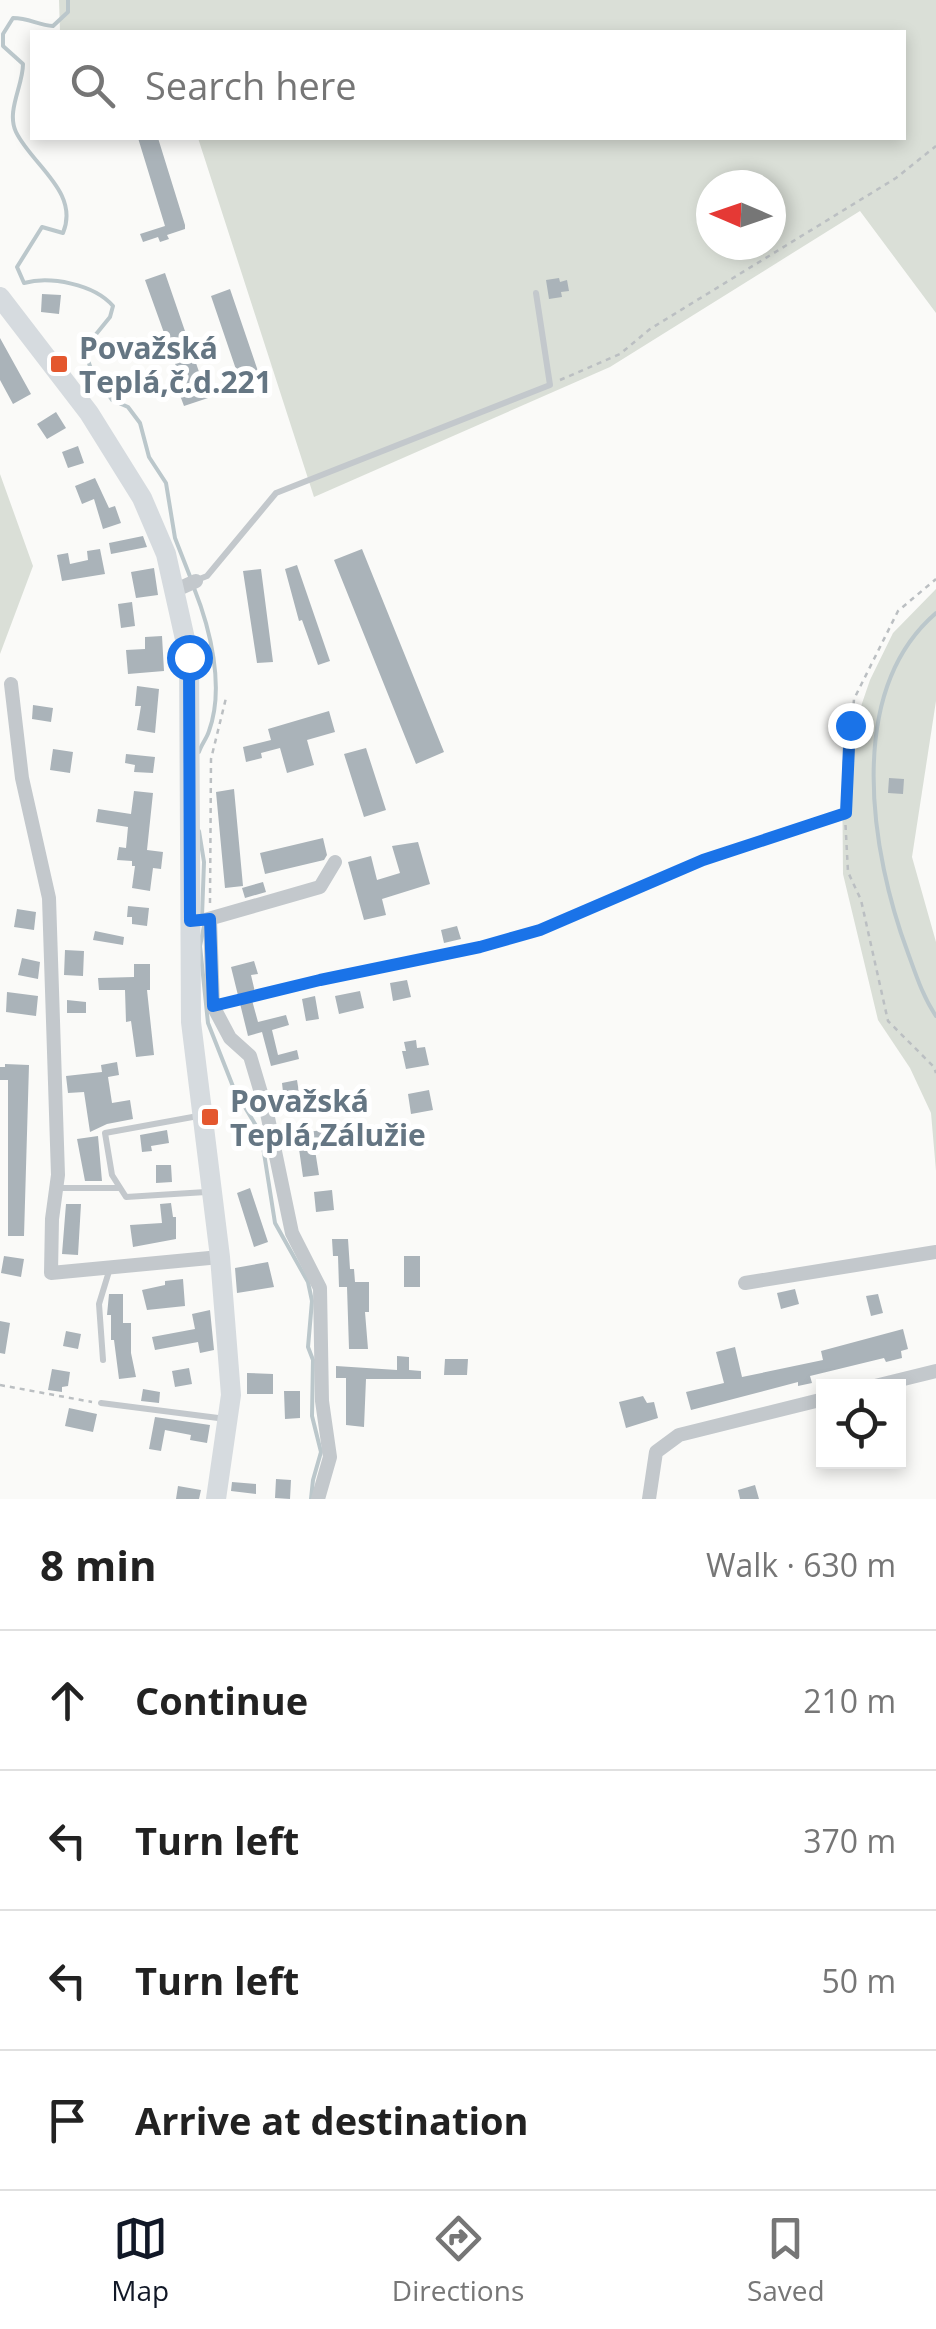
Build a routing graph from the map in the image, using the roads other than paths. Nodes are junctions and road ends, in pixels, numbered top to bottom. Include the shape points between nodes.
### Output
1 (536, 293) dead end
2 (0, 297) edge
3 (187, 585) junction
4 (11, 684) dead end
5 (335, 862) dead end
6 (200, 920) junction
7 (202, 1116) junction
8 (56, 1188) junction
9 (120, 1188) junction
10 (212, 1191) junction
11 (936, 1252) edge
12 (220, 1257) junction
13 (110, 1267) junction
14 (745, 1283) dead end
15 (103, 1360) dead end
16 (936, 1372) edge
17 (906, 1379) edge
18 (816, 1401) edge
19 (101, 1403) road end
20 (228, 1419) junction
21 (216, 1499) edge
22 (318, 1499) edge
23 (650, 1499) edge

1 - 3 lane via 550,384 276,493 207,576
2 - 3 street via 88,413
3 - 6 street
4 - 8 street via 22,778 48,898
5 - 6 street via 320,887
6 - 7 street via 190,1022
6 - 22 street via 213,1006 230,1038 250,1056 292,1233 320,1288 330,1457
7 - 9 lane via 105,1134
7 - 10 street
8 - 9 lane
8 - 13 street via 51,1273
9 - 10 lane via 126,1197
10 - 12 street
11 - 14 street
12 - 13 street
12 - 20 street
13 - 15 lane via 99,1304
16 - 17 street
18 - 23 street via 679,1435 656,1452
19 - 20 lane
20 - 21 street

